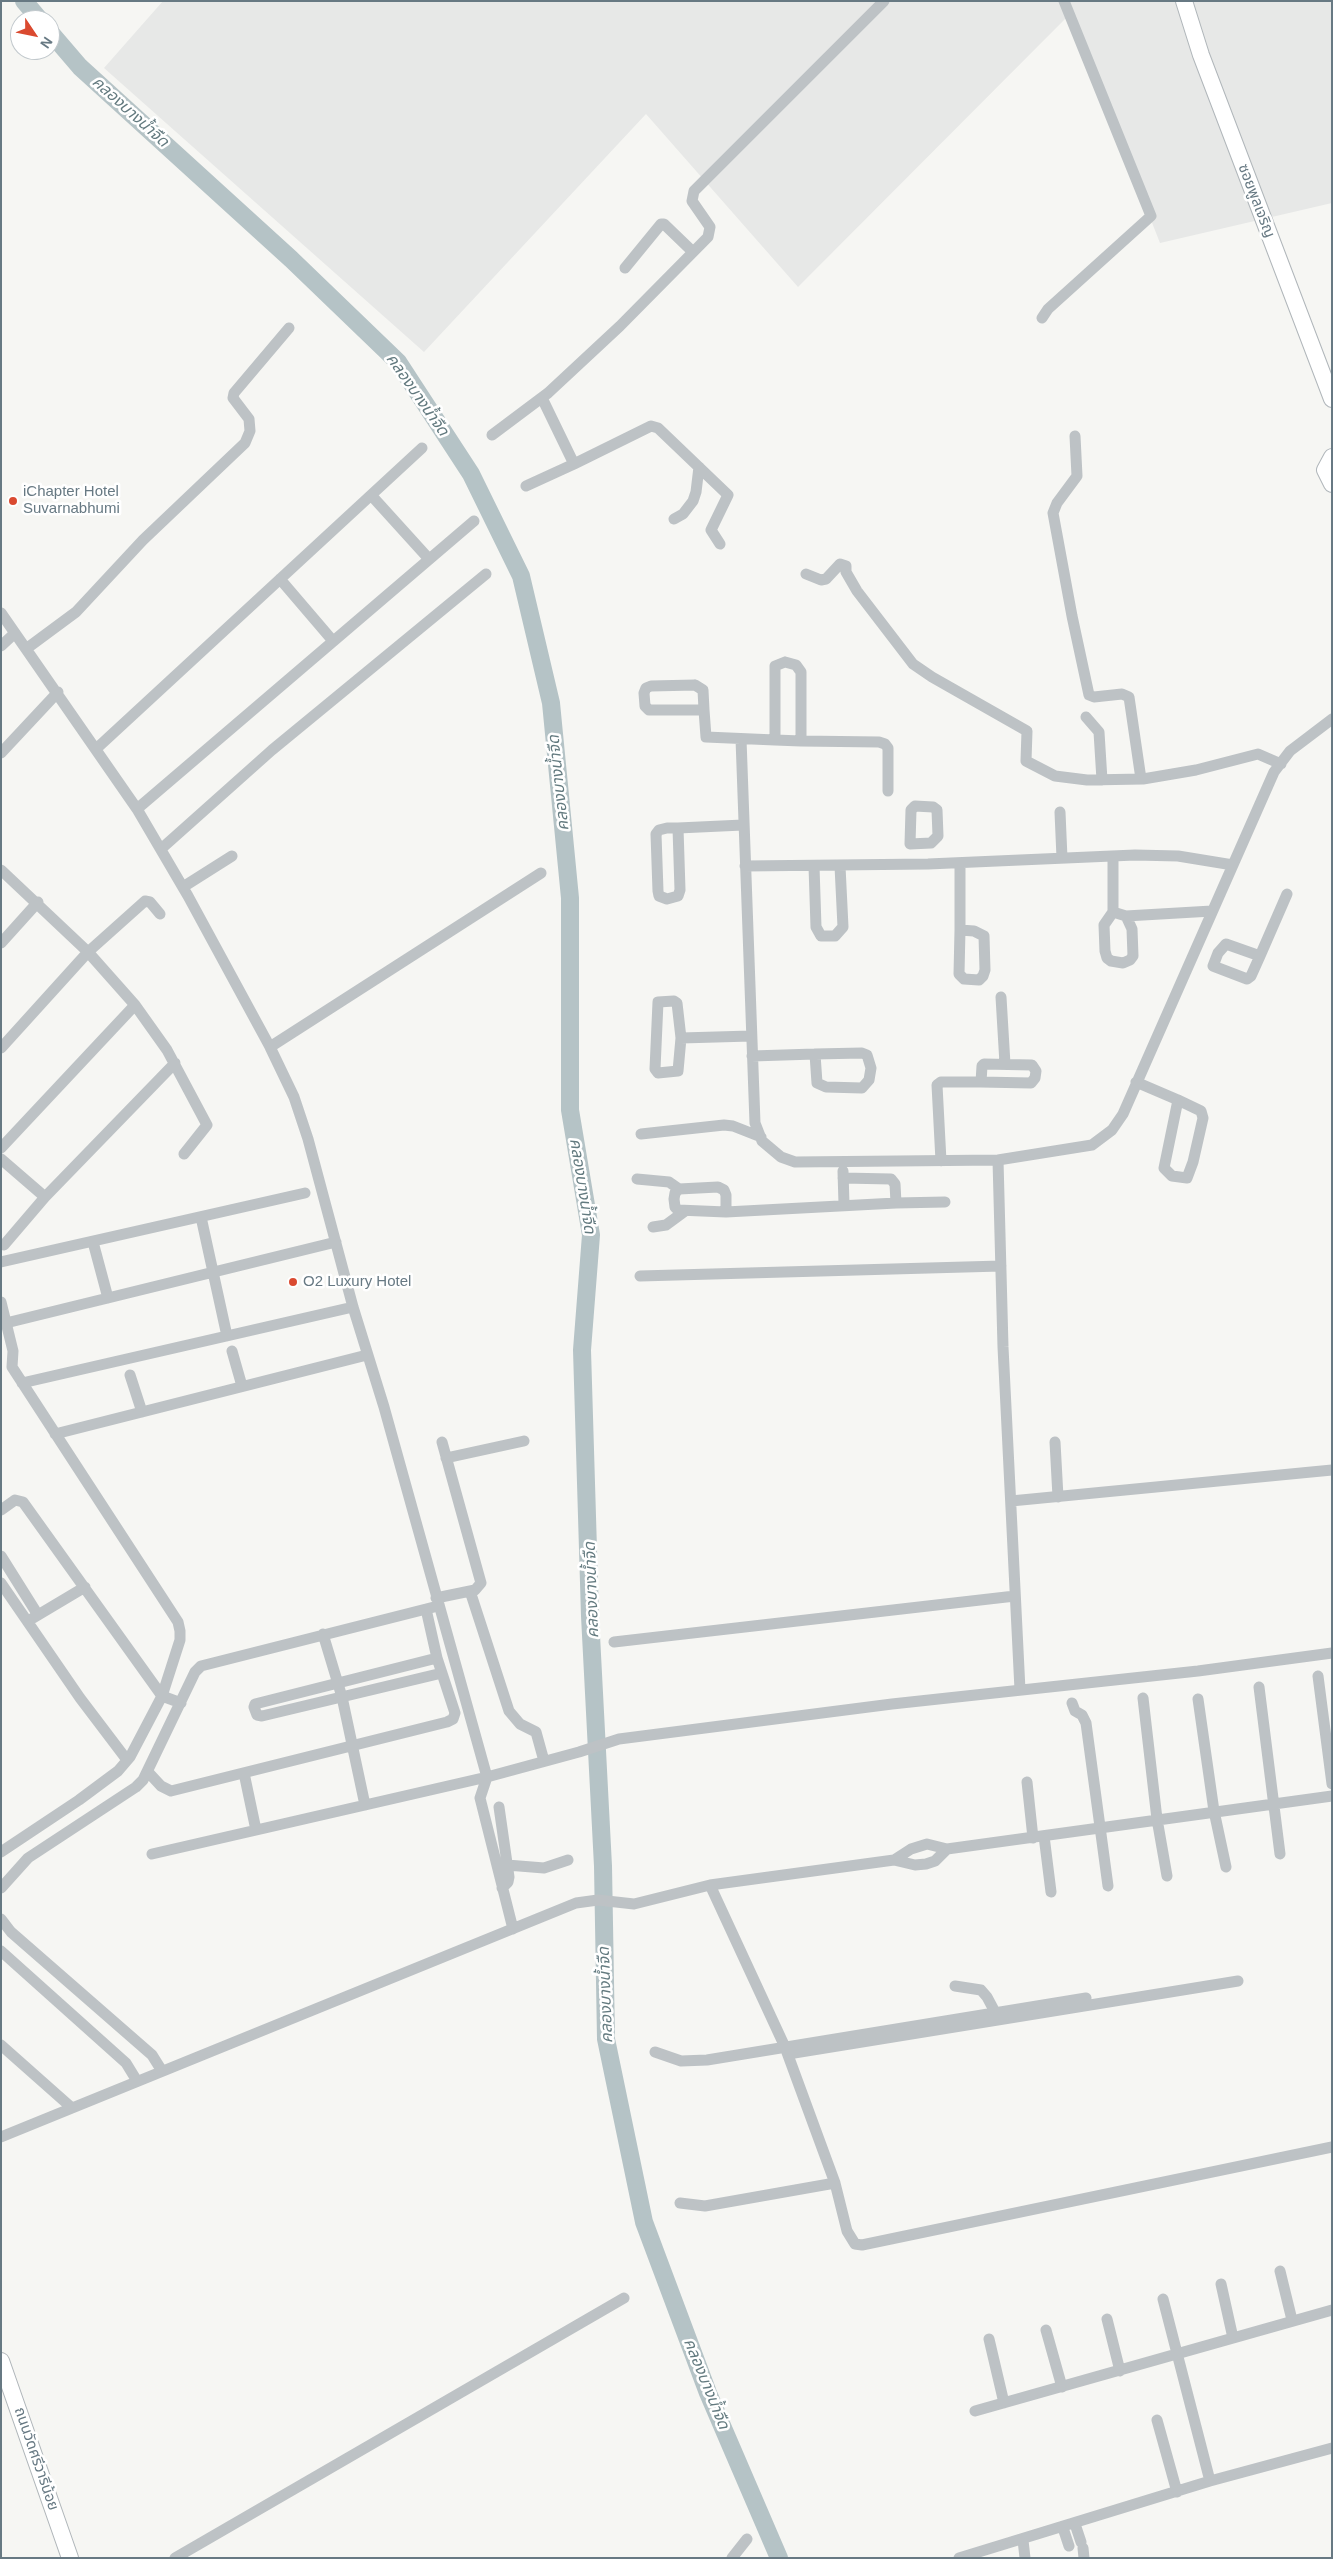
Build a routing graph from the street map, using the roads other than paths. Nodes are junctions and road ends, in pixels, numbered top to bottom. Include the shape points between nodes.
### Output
1 (884, 1) edge
2 (1064, 1) edge
3 (1184, 1) edge
4 (692, 252) junction
5 (625, 268) dead end
6 (1042, 318) dead end
7 (289, 328) dead end
8 (542, 398) junction
9 (1332, 399) edge
10 (492, 435) dead end
11 (1075, 436) dead end
12 (422, 448) dead end
13 (1332, 457) edge
14 (574, 464) junction
15 (699, 466) junction
16 (1332, 484) edge
17 (526, 486) dead end
18 (371, 495) junction
19 (674, 519) dead end
20 (474, 521) dead end
21 (720, 544) dead end
22 (428, 560) junction
23 (486, 574) dead end
24 (806, 574) dead end
25 (280, 579) junction
26 (1, 613) edge
27 (15, 633) junction
28 (333, 641) junction
29 (1, 646) edge
30 (26, 649) junction
31 (58, 692) junction
32 (704, 710) junction
33 (1086, 717) dead end
34 (1332, 719) edge
35 (741, 739) junction
36 (776, 740) junction
37 (801, 741) junction
38 (96, 749) junction
39 (1, 753) edge
40 (1281, 764) junction
41 (1141, 779) junction
42 (1102, 780) junction
43 (888, 791) dead end
44 (137, 809) junction
45 (1060, 812) dead end
46 (742, 825) junction
47 (678, 828) junction
48 (910, 844) dead end
49 (161, 849) junction
50 (232, 856) dead end
51 (1113, 856) junction
52 (1062, 858) junction
53 (960, 863) junction
54 (908, 864) junction
55 (1233, 865) junction
56 (745, 866) junction
57 (814, 866) junction
58 (840, 866) junction
59 (1, 870) edge
60 (541, 873) dead end
61 (183, 887) junction
62 (1287, 894) dead end
63 (38, 902) junction
64 (1212, 911) junction
65 (1113, 912) junction
66 (160, 914) dead end
67 (1126, 916) junction
68 (960, 930) dead end
69 (1, 943) edge
70 (88, 952) junction
71 (1260, 956) junction
72 (1192, 958) junction
73 (1213, 966) junction
74 (1001, 997) dead end
75 (134, 1005) junction
76 (751, 1036) junction
77 (681, 1038) junction
78 (270, 1047) junction
79 (1, 1048) edge
80 (815, 1054) junction
81 (752, 1056) junction
82 (175, 1063) junction
83 (1005, 1064) junction
84 (981, 1082) junction
85 (1136, 1082) junction
86 (1178, 1100) junction
87 (641, 1134) dead end
88 (761, 1137) junction
89 (1, 1148) edge
90 (184, 1154) dead end
91 (1, 1158) edge
92 (998, 1160) junction
93 (941, 1161) junction
94 (842, 1163) junction
95 (843, 1178) junction
96 (637, 1179) dead end
97 (678, 1189) junction
98 (305, 1193) dead end
99 (45, 1197) junction
100 (944, 1202) dead end
101 (844, 1204) junction
102 (896, 1204) junction
103 (685, 1211) junction
104 (726, 1212) junction
105 (201, 1217) junction
106 (653, 1227) dead end
107 (94, 1242) junction
108 (336, 1242) junction
109 (4, 1245) dead end
110 (1, 1262) edge
111 (1000, 1266) junction
112 (214, 1271) junction
113 (640, 1276) dead end
114 (108, 1298) junction
115 (1, 1302) edge
116 (353, 1307) junction
117 (6, 1323) junction
118 (227, 1336) junction
119 (232, 1351) dead end
120 (367, 1355) junction
121 (12, 1367) junction
122 (1, 1373) edge
123 (130, 1375) dead end
124 (22, 1383) junction
125 (242, 1386) junction
126 (142, 1412) junction
127 (55, 1434) junction
128 (524, 1441) dead end
129 (442, 1442) dead end
130 (1055, 1442) dead end
131 (446, 1458) junction
132 (1332, 1470) edge
133 (1058, 1497) junction
134 (1010, 1501) junction
135 (1, 1510) edge
136 (1, 1556) edge
137 (1, 1583) edge
138 (85, 1587) junction
139 (470, 1591) junction
140 (1015, 1596) junction
141 (437, 1602) junction
142 (426, 1609) junction
143 (38, 1615) junction
144 (27, 1621) junction
145 (323, 1634) junction
146 (614, 1642) dead end
147 (1332, 1653) edge
148 (437, 1658) junction
149 (442, 1673) junction
150 (1318, 1676) dead end
151 (339, 1684) junction
152 (1259, 1686) dead end
153 (1020, 1690) junction
154 (162, 1696) junction
155 (342, 1697) junction
156 (1142, 1698) dead end
157 (1198, 1699) dead end
158 (181, 1703) junction
159 (1072, 1703) dead end
160 (352, 1746) junction
161 (127, 1760) junction
162 (544, 1761) junction
163 (148, 1772) junction
164 (244, 1773) junction
165 (487, 1778) junction
166 (1027, 1782) dead end
167 (1332, 1784) edge
168 (1332, 1796) edge
169 (1273, 1804) junction
170 (365, 1805) junction
171 (499, 1807) dead end
172 (1214, 1811) junction
173 (1157, 1819) junction
174 (1098, 1829) junction
175 (256, 1830) junction
176 (1038, 1837) junction
177 (19, 1839) junction
178 (947, 1849) junction
179 (1, 1852) edge
180 (33, 1854) junction
181 (152, 1854) dead end
182 (1280, 1854) dead end
183 (568, 1860) dead end
184 (894, 1860) junction
185 (507, 1865) junction
186 (1226, 1867) dead end
187 (1167, 1876) dead end
188 (710, 1885) junction
189 (1108, 1886) dead end
190 (1, 1888) edge
191 (502, 1888) junction
192 (1051, 1892) dead end
193 (1, 1919) edge
194 (513, 1929) junction
195 (1, 1951) edge
196 (1238, 1981) dead end
197 (955, 1986) dead end
198 (1086, 1998) dead end
199 (995, 2012) junction
200 (1, 2045) edge
201 (786, 2051) junction
202 (655, 2052) dead end
203 (162, 2071) junction
204 (137, 2081) junction
205 (72, 2108) junction
206 (1, 2137) edge
207 (1332, 2147) edge
208 (835, 2184) junction
209 (680, 2203) dead end
210 (1280, 2271) dead end
211 (1221, 2284) dead end
212 (624, 2298) dead end
213 (1163, 2299) dead end
214 (1332, 2310) edge
215 (1107, 2318) dead end
216 (1292, 2320) junction
217 (1046, 2330) dead end
218 (1234, 2338) junction
219 (989, 2339) dead end
220 (1177, 2356) junction
221 (1, 2361) edge
222 (1120, 2371) junction
223 (1062, 2387) junction
224 (1004, 2403) junction
225 (975, 2411) dead end
226 (1157, 2420) dead end
227 (1332, 2448) edge
228 (1210, 2481) junction
229 (1177, 2492) junction
230 (1075, 2524) junction
231 (1062, 2528) junction
232 (747, 2539) dead end
233 (1023, 2540) junction
234 (1083, 2549) edge
235 (1071, 2552) edge
236 (70, 2558) edge
237 (175, 2558) edge
238 (732, 2558) edge
239 (958, 2558) edge
240 (1025, 2558) edge

1 - 4 street via 694,191 692,201 710,227 710,232
2 - 6 street via 1151,216
3 - 9 street, ซอยพูลเจริญ via 1201,55
4 - 5 street via 661,224
4 - 8 street via 620,326
7 - 30 street via 234,393 233,398 249,419 250,431 244,442 143,540 76,612
8 - 10 street
8 - 14 street
11 - 41 street via 1077,476 1053,513 1072,616 1089,695 1122,694 1129,697
12 - 18 street
13 - 16 street via 1325,470
14 - 15 street via 651,426 658,428
14 - 17 street
15 - 19 street via 693,501 683,514
15 - 21 street via 728,495 711,530
18 - 22 street
18 - 25 street
20 - 22 street
22 - 28 street
23 - 49 street via 272,750
24 - 42 street via 826,579 840,564 846,566 857,591 913,664 1027,732 1026,761 1056,776
25 - 28 street
25 - 38 street
26 - 27 street
27 - 29 street
27 - 30 street
28 - 44 street
30 - 31 street
31 - 38 street
31 - 39 street
32 - 32 street via 703,690 695,684 650,686 644,693 645,706 649,710
32 - 35 street via 706,737
33 - 42 street via 1098,732
34 - 40 street via 1290,751
35 - 36 street
35 - 46 street
36 - 37 street
36 - 37 street via 774,666 785,662 796,665 801,672
37 - 43 street via 885,744 888,748
38 - 44 street
40 - 41 street via 1258,754 1196,770
40 - 55 street via 1274,772
41 - 42 street
44 - 49 street
45 - 52 street
46 - 47 street
46 - 56 street
47 - 47 street via 659,830 656,834 658,892 666,899 678,896 680,890
48 - 54 street
49 - 61 street
50 - 61 street
51 - 52 street
51 - 55 street via 1178,856
51 - 65 street
52 - 53 street
53 - 54 street
53 - 68 street
54 - 58 street
55 - 64 street
56 - 57 street
56 - 76 street
57 - 58 street
57 - 58 street via 816,927 821,936 835,936 842,927
59 - 63 street
60 - 78 street
61 - 78 street
62 - 71 street
63 - 69 street
63 - 70 street
64 - 67 street
64 - 72 street
65 - 67 street
65 - 67 street via 1104,925 1105,951 1107,958 1117,963 1133,956 1132,929
66 - 70 street via 150,902 144,901
70 - 75 street
70 - 79 street
71 - 73 street via 1226,944
71 - 73 street via 1251,976 1246,979
72 - 73 street
72 - 85 street
74 - 83 street
75 - 82 street
75 - 89 street
76 - 77 street
76 - 81 street
77 - 77 street via 677,1003 658,1002 655,1069 658,1073 678,1071
78 - 108 street via 294,1097
80 - 80 street via 867,1055 871,1068 869,1080 862,1088 821,1085 817,1083
80 - 81 street
81 - 88 street via 755,1123
82 - 90 street via 207,1125
82 - 99 street
83 - 84 street via 984,1064
83 - 84 street via 1032,1065 1036,1078 1031,1083
84 - 93 street via 941,1082 937,1085
85 - 86 street
85 - 92 street via 1123,1114 1102,1140 1064,1151
86 - 86 street via 1201,1111 1203,1118 1187,1178 1172,1176 1164,1168
87 - 88 street via 724,1125
88 - 94 street via 781,1158 795,1162
91 - 99 street
92 - 93 street
92 - 111 street
93 - 94 street
94 - 95 street
95 - 101 street
95 - 102 street via 892,1179
96 - 97 street via 669,1182
97 - 103 street via 675,1207
97 - 104 street via 718,1187 726,1194
98 - 105 street
99 - 109 street
100 - 102 street
101 - 102 street
101 - 104 street
103 - 104 street
103 - 106 street via 666,1225
105 - 107 street
105 - 112 street
107 - 110 street
107 - 114 street
108 - 112 street
108 - 116 street
111 - 113 street
111 - 134 street
112 - 114 street
112 - 118 street
114 - 117 street
115 - 117 street
116 - 118 street
116 - 120 street
117 - 121 street via 13,1351
118 - 124 street
119 - 125 street
120 - 125 street
120 - 141 street
121 - 122 street
121 - 124 street
123 - 126 street
124 - 127 street
125 - 126 street
126 - 127 street
127 - 154 street via 178,1622 180,1640
128 - 131 street
129 - 131 street
130 - 133 street
131 - 139 street via 481,1583
132 - 133 street
133 - 134 street
134 - 140 street
135 - 138 street via 15,1500 23,1502
136 - 143 street
137 - 144 street
138 - 143 street
138 - 154 street
139 - 141 street
139 - 162 street via 509,1711 520,1724 536,1732
140 - 146 street
140 - 153 street
141 - 142 street
141 - 165 street
142 - 145 street
142 - 148 street
143 - 144 street
144 - 161 street
145 - 151 street
145 - 158 street via 201,1666
147 - 153 street
148 - 149 street
148 - 151 street
149 - 155 street
149 - 160 street via 455,1713 453,1719
150 - 167 street
151 - 155 street
151 - 155 street via 255,1704 254,1707 257,1715 262,1716
152 - 169 street
153 - 162 street via 619,1739
154 - 158 street
154 - 161 street
155 - 160 street
156 - 173 street
157 - 172 street
158 - 163 street
159 - 174 street via 1086,1723
160 - 164 street
160 - 170 street
161 - 177 street via 118,1771 80,1800
162 - 165 street
163 - 164 street via 161,1786 171,1791
163 - 180 street via 136,1787
164 - 175 street
165 - 170 street
165 - 191 street via 480,1794
166 - 176 street
168 - 169 street
169 - 172 street
169 - 182 street
170 - 175 street
171 - 185 street
172 - 173 street
172 - 186 street
173 - 174 street
173 - 187 street
174 - 176 street
174 - 189 street
175 - 181 street
176 - 178 street
176 - 192 street
177 - 179 street
177 - 180 street
178 - 184 street via 937,1845 918,1846
178 - 184 street via 935,1861 926,1864
180 - 190 street
183 - 185 street via 544,1868
184 - 188 street
185 - 191 street via 508,1882
188 - 194 street via 634,1904 598,1900 576,1902
188 - 201 street
191 - 194 street
193 - 203 street via 11,1932 152,2055
194 - 203 street
195 - 204 street via 126,2063
196 - 201 street
197 - 199 street via 981,1990
198 - 199 street
199 - 201 street
200 - 205 street
201 - 202 street via 689,2061
201 - 208 street
203 - 204 street
204 - 205 street
205 - 206 street
207 - 208 street via 862,2245 854,2244 847,2231
208 - 209 street via 705,2206
210 - 216 street
211 - 218 street
212 - 237 street
213 - 220 street
214 - 216 street
215 - 222 street
216 - 218 street
217 - 223 street
218 - 220 street
219 - 224 street
220 - 222 street
220 - 228 street
221 - 236 street, ถนนวัดศรีวารีน้อย
222 - 223 street
223 - 224 street
224 - 225 street
226 - 229 street
227 - 228 street
228 - 229 street
229 - 230 street
230 - 231 street
230 - 234 street
231 - 233 street
231 - 235 street
232 - 238 street
233 - 239 street
233 - 240 street

